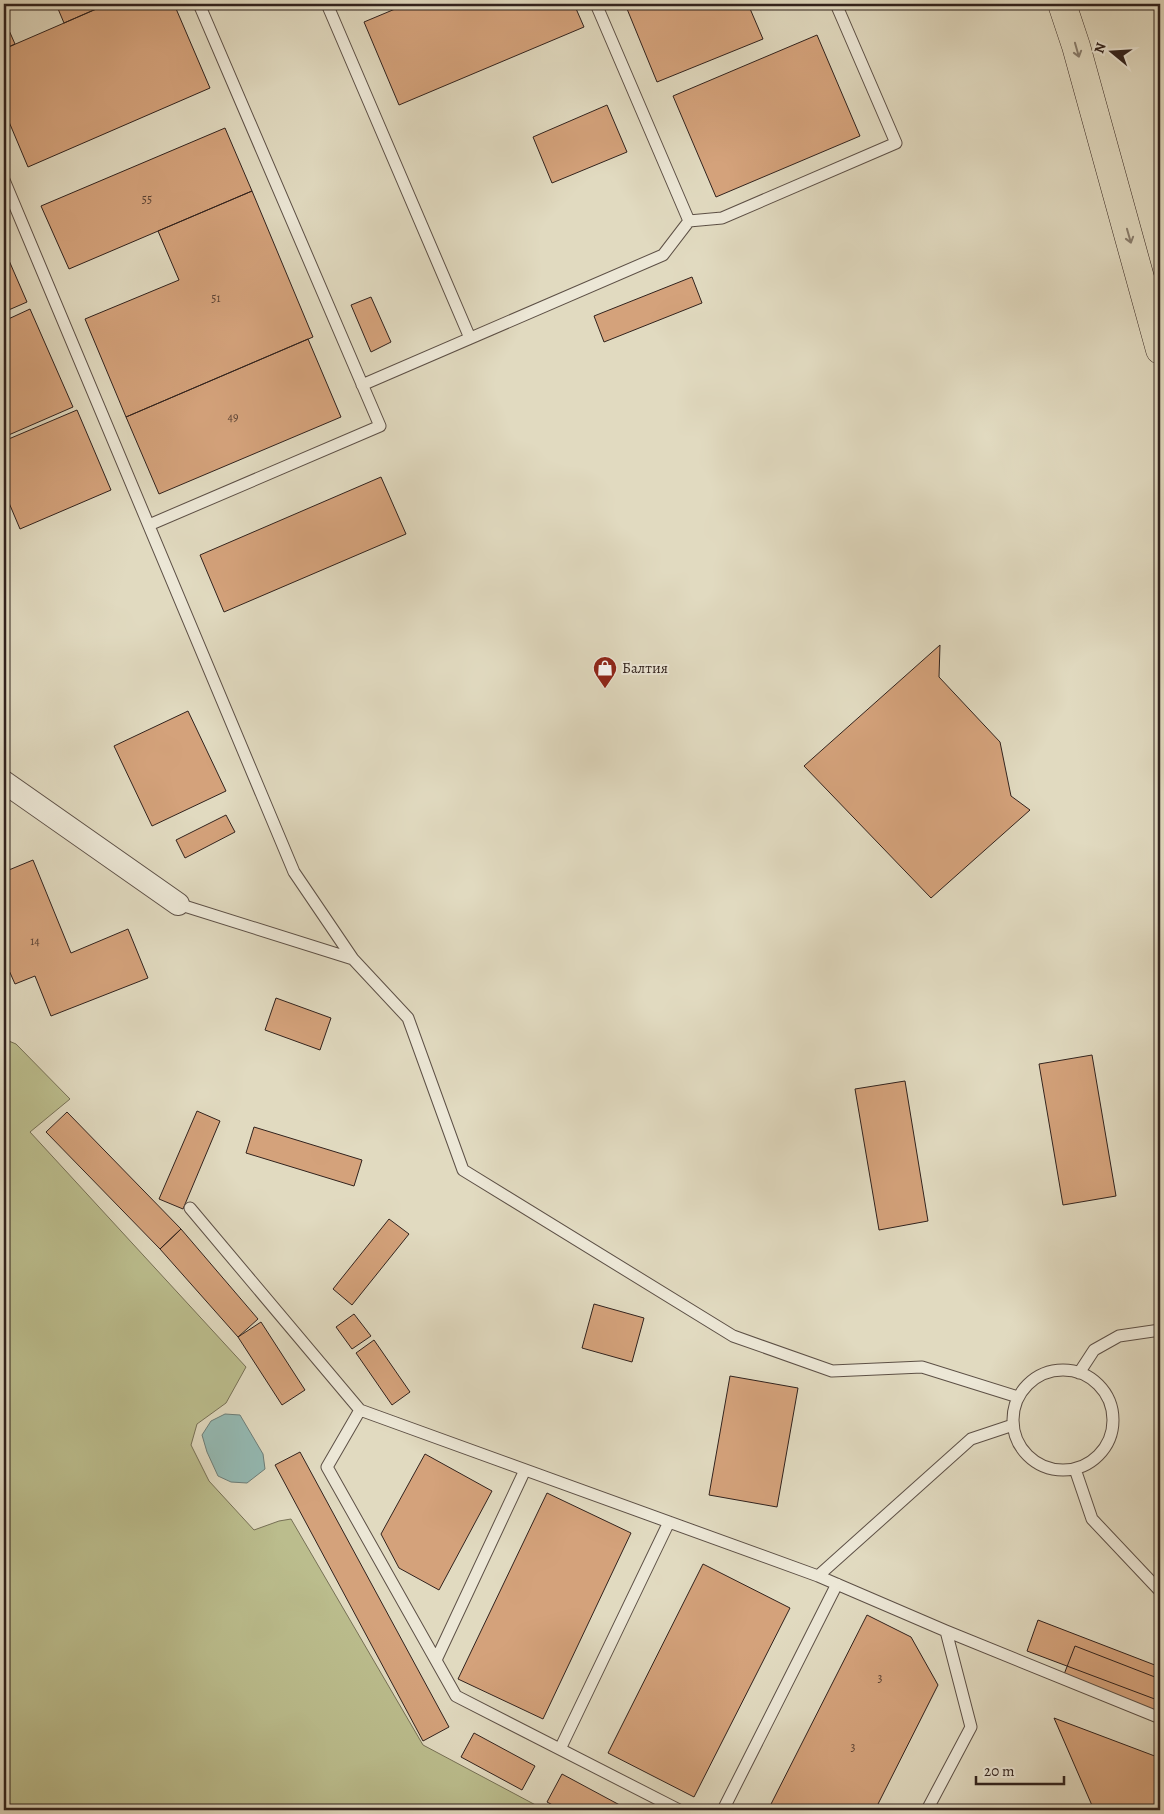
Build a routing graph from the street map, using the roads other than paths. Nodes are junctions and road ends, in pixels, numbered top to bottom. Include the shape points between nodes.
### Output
1 (200, 4) edge
2 (327, 4) edge
3 (596, 4) edge
4 (836, 4) edge
5 (1062, 4) edge
6 (4, 180) edge
7 (690, 221) junction
8 (470, 338) junction
9 (1160, 350) edge
10 (362, 384) junction
11 (149, 525) junction
12 (4, 782) edge
13 (178, 904) joint
14 (353, 959) junction
15 (190, 1208) dead end
16 (1160, 1330) edge
17 (1079, 1372) junction
18 (1018, 1397) junction
19 (360, 1410) junction
20 (1013, 1425) junction
21 (1075, 1469) junction
22 (525, 1470) junction
23 (669, 1522) junction
24 (818, 1576) junction
25 (837, 1584) junction
26 (1160, 1590) edge
27 (946, 1631) junction
28 (436, 1660) junction
29 (1160, 1718) edge
30 (560, 1749) junction
31 (679, 1810) edge
32 (722, 1810) edge
33 (928, 1810) edge

1 - 10 lane
2 - 8 lane
3 - 7 lane
4 - 7 lane via 896,144 722,218
5 -> 9 highway
6 - 11 lane
7 - 8 lane via 663,255
8 - 10 lane
10 - 11 lane via 380,426
11 - 14 lane via 294,872
12 - 13 street
13 - 14 lane
14 - 18 lane via 408,1018 463,1170 733,1336 832,1371 922,1367
15 - 19 lane
16 - 17 lane via 1118,1336 1094,1350
17 - 18 lane via 1051,1371 1038,1377
17 - 21 lane via 1102,1389 1113,1415 1108,1443 1100,1454
18 - 20 lane
19 - 22 lane
19 - 28 lane via 327,1467
20 - 21 lane via 1016,1439 1034,1461 1047,1468
20 - 24 lane via 971,1439
21 - 26 lane via 1092,1519
22 - 23 lane
22 - 28 lane
23 - 24 lane
23 - 30 lane
24 - 25 lane
25 - 27 lane
25 - 32 lane
27 - 29 lane
27 - 33 lane via 971,1727
28 - 30 lane via 456,1696
30 - 31 lane

